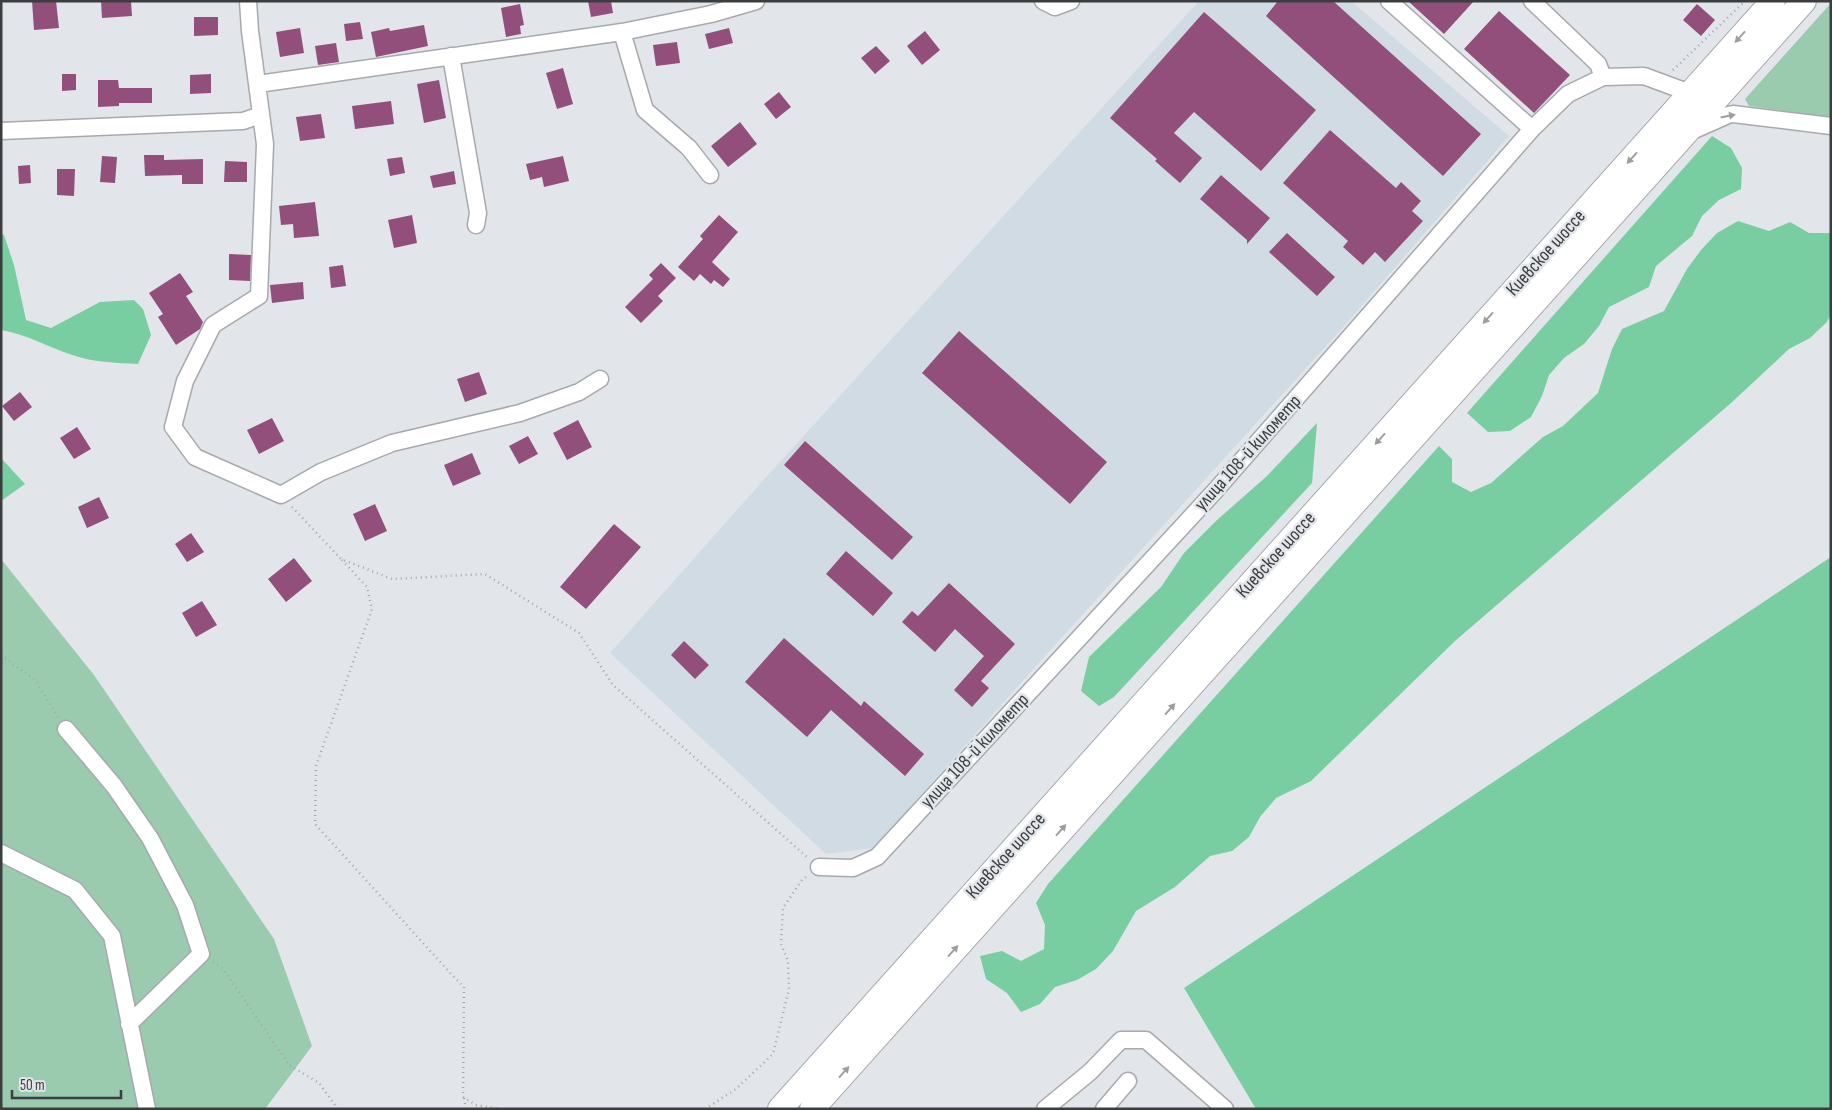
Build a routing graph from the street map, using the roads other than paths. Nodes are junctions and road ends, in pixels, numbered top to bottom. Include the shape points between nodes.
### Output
1 (248, 1) edge
2 (756, 1) edge
3 (1043, 1) edge
4 (1071, 1) edge
5 (1389, 1) edge
6 (1532, 1) edge
7 (1773, 1) edge
8 (1804, 1) edge
9 (622, 32) junction
10 (451, 56) junction
11 (1603, 77) junction
12 (258, 84) junction
13 (1690, 93) junction
14 (261, 115) junction
15 (1831, 126) edge
16 (1532, 129) junction
17 (1, 131) edge
18 (1684, 136) junction
19 (710, 175) dead end
20 (476, 225) dead end
21 (600, 379) dead end
22 (66, 729) road end
23 (1, 853) edge
24 (819, 867) road end
25 (129, 1024) junction
26 (1128, 1082) dead end
27 (147, 1109) edge
28 (780, 1109) edge
29 (812, 1109) edge
30 (1045, 1109) edge
31 (1104, 1109) edge
32 (1225, 1109) edge

1 - 12 street
2 - 9 street via 711,14
3 - 4 street via 1056,7
5 - 16 street
6 - 11 street via 1598,64
7 -> 13 highway, Киевское шоссе
8 - 18 highway, Киевское шоссе
9 - 10 street
9 - 19 street via 646,110 689,148
10 - 12 street
10 - 20 street via 478,213
11 - 13 street, улица 108-й километр via 1644,76
11 - 16 street, улица 108-й километр via 1568,94
12 - 14 street
13 -> 28 highway, Киевское шоссе
14 - 17 street via 242,121
14 - 21 street via 265,144 259,296 213,325 185,381 173,427 196,457 281,495 321,472 392,443 520,413 579,392
18 -> 15 street via 1733,114
16 - 24 street, улица 108-й километр via 1215,491 877,857 853,868
29 -> 18 highway, Киевское шоссе
22 - 25 street via 114,786 150,838 185,905 201,954
23 - 25 street via 75,890 112,936
25 - 27 street
26 - 31 street
30 - 32 street via 1090,1072 1121,1040 1146,1040

